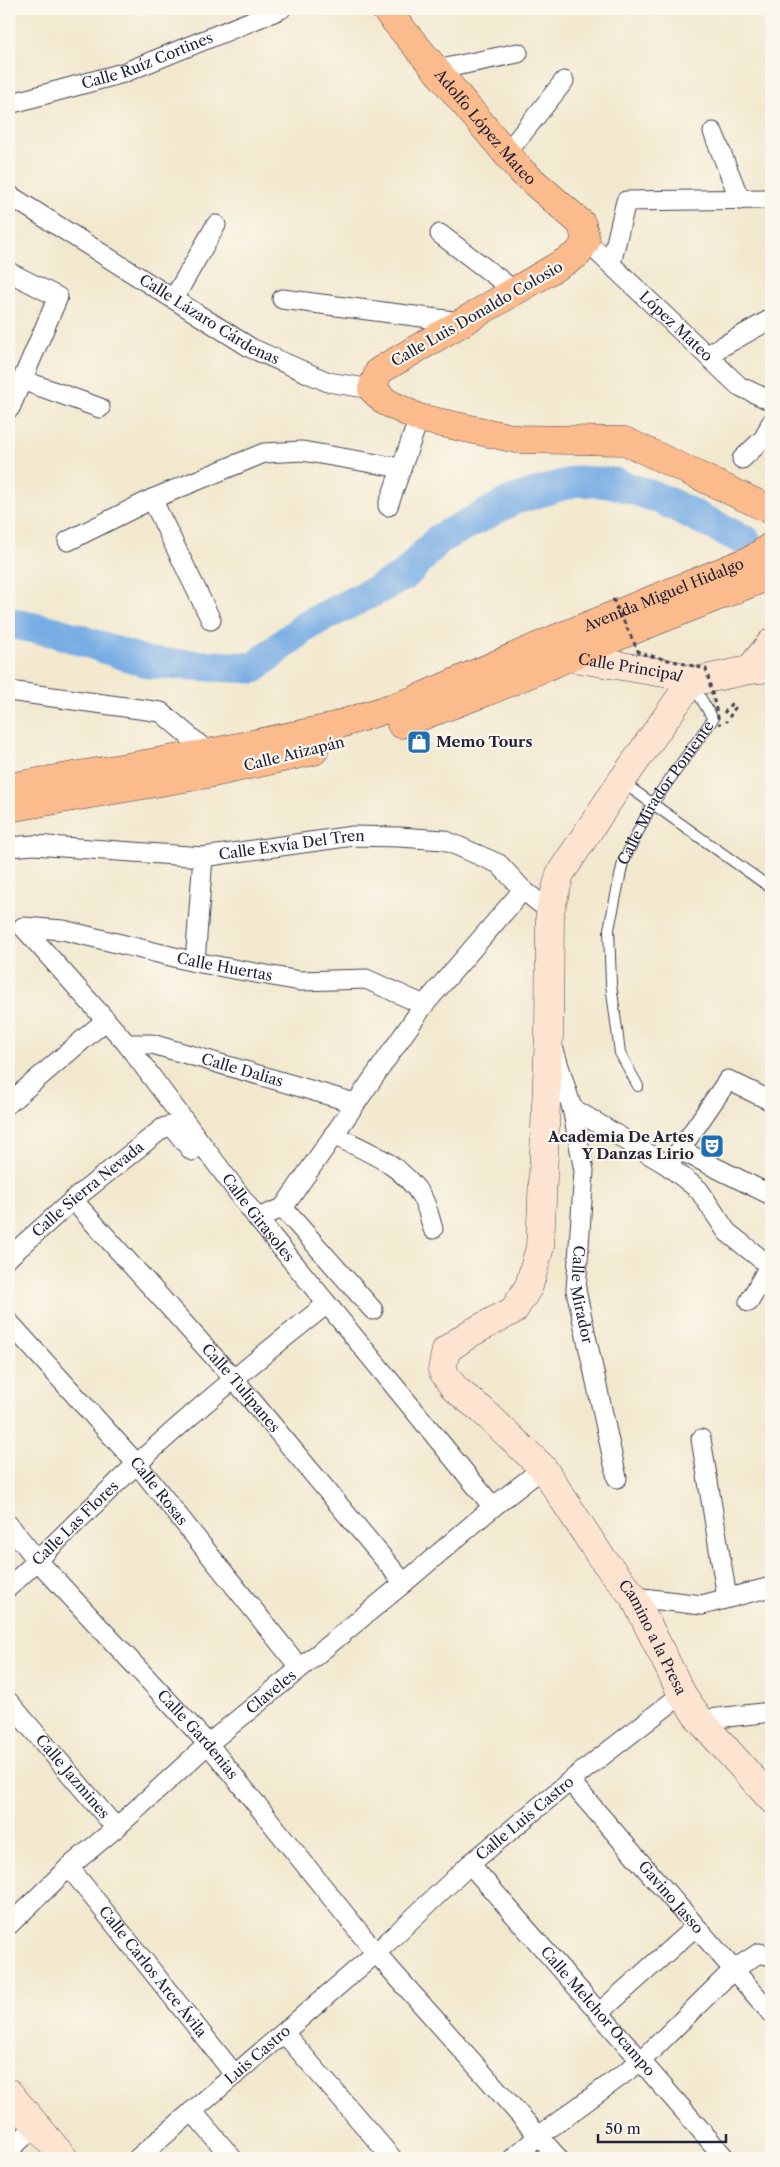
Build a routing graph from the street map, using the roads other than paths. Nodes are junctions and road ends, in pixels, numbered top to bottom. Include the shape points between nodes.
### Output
1 (281, 9) edge
2 (385, 9) edge
3 (518, 53) dead end
4 (436, 70) junction
5 (564, 81) dead end
6 (9, 104) edge
7 (714, 132) dead end
8 (506, 154) junction
9 (9, 195) edge
10 (764, 199) dead end
11 (740, 200) junction
12 (216, 225) dead end
13 (440, 234) dead end
14 (586, 241) junction
15 (611, 264) junction
16 (9, 272) edge
17 (515, 291) junction
18 (174, 298) junction
19 (282, 299) dead end
20 (771, 319) edge
21 (460, 322) junction
22 (707, 356) junction
23 (22, 380) junction
24 (372, 389) junction
25 (771, 401) edge
26 (10, 408) dead end
27 (100, 408) dead end
28 (419, 418) junction
29 (771, 423) edge
30 (742, 458) dead end
31 (401, 468) junction
32 (152, 499) junction
33 (388, 506) dead end
34 (771, 510) edge
35 (68, 540) dead end
36 (771, 546) edge
37 (771, 572) edge
38 (211, 620) dead end
39 (771, 643) edge
40 (561, 648) junction
41 (760, 669) edge
42 (692, 682) junction
43 (9, 690) edge
44 (209, 753) junction
45 (621, 782) junction
46 (9, 787) edge
47 (652, 804) junction
48 (9, 808) edge
49 (9, 847) edge
50 (203, 858) junction
51 (771, 888) edge
52 (523, 890) junction
53 (550, 911) junction
54 (23, 927) joint
55 (195, 962) junction
56 (424, 1005) junction
57 (106, 1020) junction
58 (550, 1034) junction
59 (127, 1044) junction
60 (638, 1086) dead end
61 (771, 1101) edge
62 (9, 1103) edge
63 (355, 1103) junction
64 (572, 1108) junction
65 (333, 1135) junction
66 (680, 1150) junction
67 (667, 1165) junction
68 (771, 1195) edge
69 (242, 1198) junction
70 (73, 1200) junction
71 (283, 1208) junction
72 (257, 1218) junction
73 (433, 1229) dead end
74 (9, 1256) edge
75 (770, 1266) edge
76 (749, 1302) dead end
77 (327, 1304) junction
78 (373, 1310) dead end
79 (9, 1322) edge
80 (233, 1378) junction
81 (701, 1439) dead end
82 (137, 1464) junction
83 (543, 1468) junction
84 (616, 1478) dead end
85 (493, 1507) junction
86 (9, 1525) edge
87 (38, 1561) junction
88 (404, 1583) junction
89 (9, 1586) edge
90 (771, 1587) edge
91 (634, 1597) junction
92 (727, 1598) junction
93 (300, 1668) junction
94 (682, 1694) junction
95 (9, 1702) edge
96 (771, 1712) edge
97 (700, 1720) junction
98 (208, 1744) junction
99 (570, 1781) junction
100 (771, 1799) edge
101 (116, 1828) junction
102 (470, 1864) junction
103 (69, 1867) junction
104 (9, 1923) edge
105 (696, 1927) junction
106 (376, 1953) junction
107 (771, 1956) edge
108 (733, 1970) junction
109 (599, 2013) junction
110 (771, 2013) edge
111 (284, 2033) junction
112 (640, 2061) junction
113 (235, 2075) junction
114 (9, 2093) edge
115 (192, 2111) junction
116 (36, 2126) junction
117 (539, 2136) junction
118 (9, 2150) edge
119 (64, 2158) edge
120 (138, 2158) edge
121 (232, 2158) edge
122 (392, 2158) edge
123 (513, 2158) edge
124 (558, 2158) edge
125 (725, 2158) edge

1 - 6 street, Calle Ruíz Cortines via 123,73
2 - 4 main road, Adolfo López Mateo
3 - 4 street
4 - 8 main road, Adolfo López Mateo
5 - 8 street
7 - 11 street
8 - 14 main road, Adolfo López Mateo via 582,224
9 - 18 street, Calle Lázaro Cárdenas
10 - 11 street
11 - 15 street via 626,201
12 - 18 street
13 - 17 street
14 - 15 street, López Mateo
14 - 17 main road, Calle Luis Donaldo Colosio via 578,254
15 - 22 street, López Mateo
16 - 23 street via 58,297
17 - 21 main road, Calle Luis Donaldo Colosio
18 - 24 street, Calle Lázaro Cárdenas via 251,348 328,382
19 - 21 street
20 - 22 street
21 - 24 main road, Calle Luis Donaldo Colosio via 379,371
22 - 25 street, López Mateo via 739,386
23 - 26 street
23 - 27 street
24 - 28 main road, Calle Lázaro Cárdenas via 386,402
28 - 31 street
28 - 34 main road, Calle Lázaro Cárdenas via 517,439 625,440
29 - 30 street via 764,438
31 - 32 street via 302,451 264,453
31 - 33 street
32 - 35 street
32 - 38 street
36 - 40 main road, Avenida Miguel Hidalgo via 753,559
37 - 40 main road, Avenida Miguel Hidalgo via 759,580
39 - 41 street
40 - 42 street, Calle Principal via 676,675
40 - 44 main road, Calle Atizapán via 325,729
40 - 48 main road, Calle Atizapán via 416,720 327,748 208,774
41 - 42 street
42 - 45 street
42 - 47 lane, Calle Mirador Poniente via 713,719
43 - 44 street via 161,712
44 - 46 main road, Calle Atizapán
45 - 47 lane
45 - 53 street via 560,874
47 - 51 lane
47 - 60 lane, Calle Mirador Poniente via 624,862 610,929 611,984 620,1054
49 - 50 street, Calle Exvía Del Tren via 34,845
50 - 52 street, Calle Exvía Del Tren via 353,836 444,840 498,864
50 - 55 street
52 - 53 street, Calle Exvía Del Tren
52 - 56 street
53 - 58 street
54 - 55 street, Calle Huertas via 63,930
54 - 57 street, Calle Girasoles
55 - 56 street, Calle Huertas via 300,981 366,979
56 - 63 street
57 - 59 street, Calle Girasoles
57 - 62 street
58 - 64 street, Calle Mirador
58 - 83 street via 540,1247 529,1286 514,1310 446,1350 442,1370 455,1389
59 - 63 street, Calle Dalias via 152,1044
59 - 69 street, Calle Girasoles
61 - 66 street via 728,1080
63 - 65 street
64 - 67 street
64 - 84 street, Calle Mirador via 584,1171 576,1290
65 - 71 street
65 - 73 street via 401,1171 424,1200
66 - 67 street
66 - 68 street
67 - 75 street via 699,1190 728,1232
69 - 70 street, Calle Sierra Nevada via 231,1196 169,1126
69 - 72 street, Calle Girasoles
70 - 74 street, Calle Sierra Nevada
70 - 80 street, Calle Tulipanes
71 - 72 street
71 - 78 street
72 - 77 street, Calle Girasoles
75 - 76 street
77 - 80 street, Calle Las Flores
77 - 85 street, Calle Girasoles
79 - 82 street, Calle Rosas
80 - 82 street, Calle Las Flores
80 - 88 street, Calle Tulipanes
81 - 92 street
82 - 87 street, Calle Las Flores
82 - 93 street, Calle Rosas
83 - 85 street, Claveles
83 - 91 street, Camino a la Presa via 601,1557
85 - 88 street, Claveles
86 - 87 street, Calle Gardenias
87 - 89 street, Calle Las Flores
87 - 98 street, Calle Gardenias
88 - 93 street, Claveles
90 - 92 street
91 - 92 street via 702,1605
91 - 94 street, Camino a la Presa
93 - 98 street, Claveles
94 - 97 street, Camino a la Presa
94 - 99 street, Calle Luis Castro
95 - 101 street, Calle Jazmines
96 - 97 street
97 - 100 street, Camino a la Presa
98 - 101 street, Claveles
98 - 106 street, Calle Gardenias
99 - 102 street, Calle Luis Castro
99 - 105 street, Gavino Jasso
101 - 103 street, Claveles
102 - 106 street, Calle Luis Castro
102 - 109 street, Calle Melchor Ocampo
103 - 104 street, Claveles
103 - 113 street, Calle Carlos Arce Ávila
105 - 108 street, Gavino Jasso
105 - 109 street
106 - 111 street, Luis Castro
106 - 117 street, Calle Gardenias
107 - 108 street via 759,1953
108 - 110 street, Gavino Jasso
108 - 112 street
109 - 112 street, Calle Melchor Ocampo
111 - 113 street, Luis Castro
111 - 122 street
112 - 117 street
112 - 125 street, Calle Melchor Ocampo
113 - 115 street, Luis Castro
114 - 116 street
115 - 120 street, Luis Castro
115 - 121 street
116 - 118 street
116 - 119 street
117 - 123 street
117 - 124 street, Calle Gardenias

